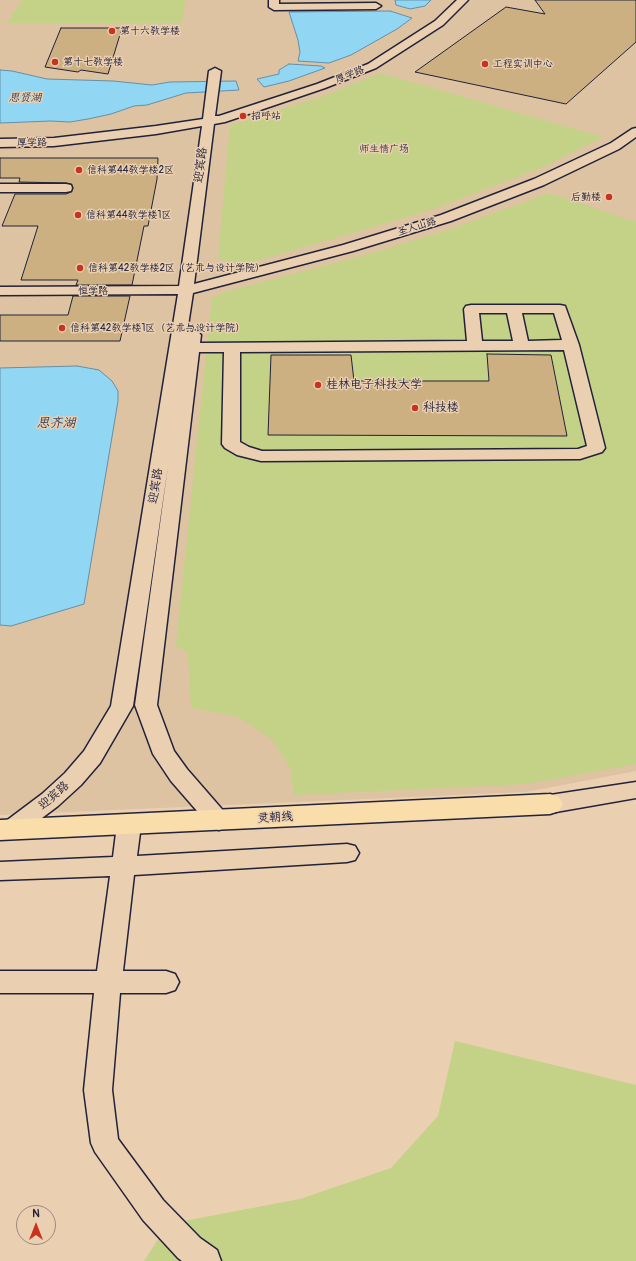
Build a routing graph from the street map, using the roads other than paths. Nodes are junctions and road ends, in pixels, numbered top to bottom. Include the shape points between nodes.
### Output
1 (274, 0) edge
2 (463, 0) edge
3 (376, 6) dead end
4 (215, 71) dead end
5 (214, 120) junction
6 (636, 132) edge
7 (0, 143) edge
8 (0, 188) edge
9 (66, 188) dead end
10 (192, 289) junction
11 (0, 291) edge
12 (513, 309) junction
13 (571, 345) junction
14 (475, 346) junction
15 (522, 346) junction
16 (191, 348) junction
17 (232, 348) junction
18 (636, 790) edge
19 (550, 804) joint
20 (219, 821) junction
21 (129, 825) junction
22 (5, 830) edge
23 (346, 853) dead end
24 (124, 866) junction
25 (0, 871) edge
26 (109, 981) junction
27 (0, 982) edge
28 (166, 982) dead end
29 (206, 1261) edge

1 - 3 street via 274,7
2 - 5 street, 厚学路 via 439,23 372,66 322,86
4 - 5 street, 迎宾路 via 217,98
5 - 7 street, 厚学路 via 102,138
5 - 10 street, 迎宾路
6 - 10 street, 圣人山路 via 615,146 538,182 446,218 348,248
8 - 9 street
10 - 11 street, 恒学路
10 - 16 street, 迎宾路
10 - 22 street, 迎宾路 via 122,706 92,757 73,779 50,800
12 - 13 street via 560,309
12 - 14 street via 471,309
12 - 15 street
13 - 15 street
13 - 17 street via 596,448 580,454 261,456 243,452 231,444
14 - 15 street
14 - 17 street
16 - 17 street
16 - 20 street, 迎宾路 via 146,705 164,754
18 - 19 street
19 - 20 main road, 灵朝线
20 - 21 main road, 灵朝线
21 - 22 main road, 灵朝线
21 - 24 street
23 - 24 street
24 - 25 street
24 - 26 street
26 - 27 street
26 - 28 street
26 - 29 street via 98,1090 105,1143 153,1210 189,1248

